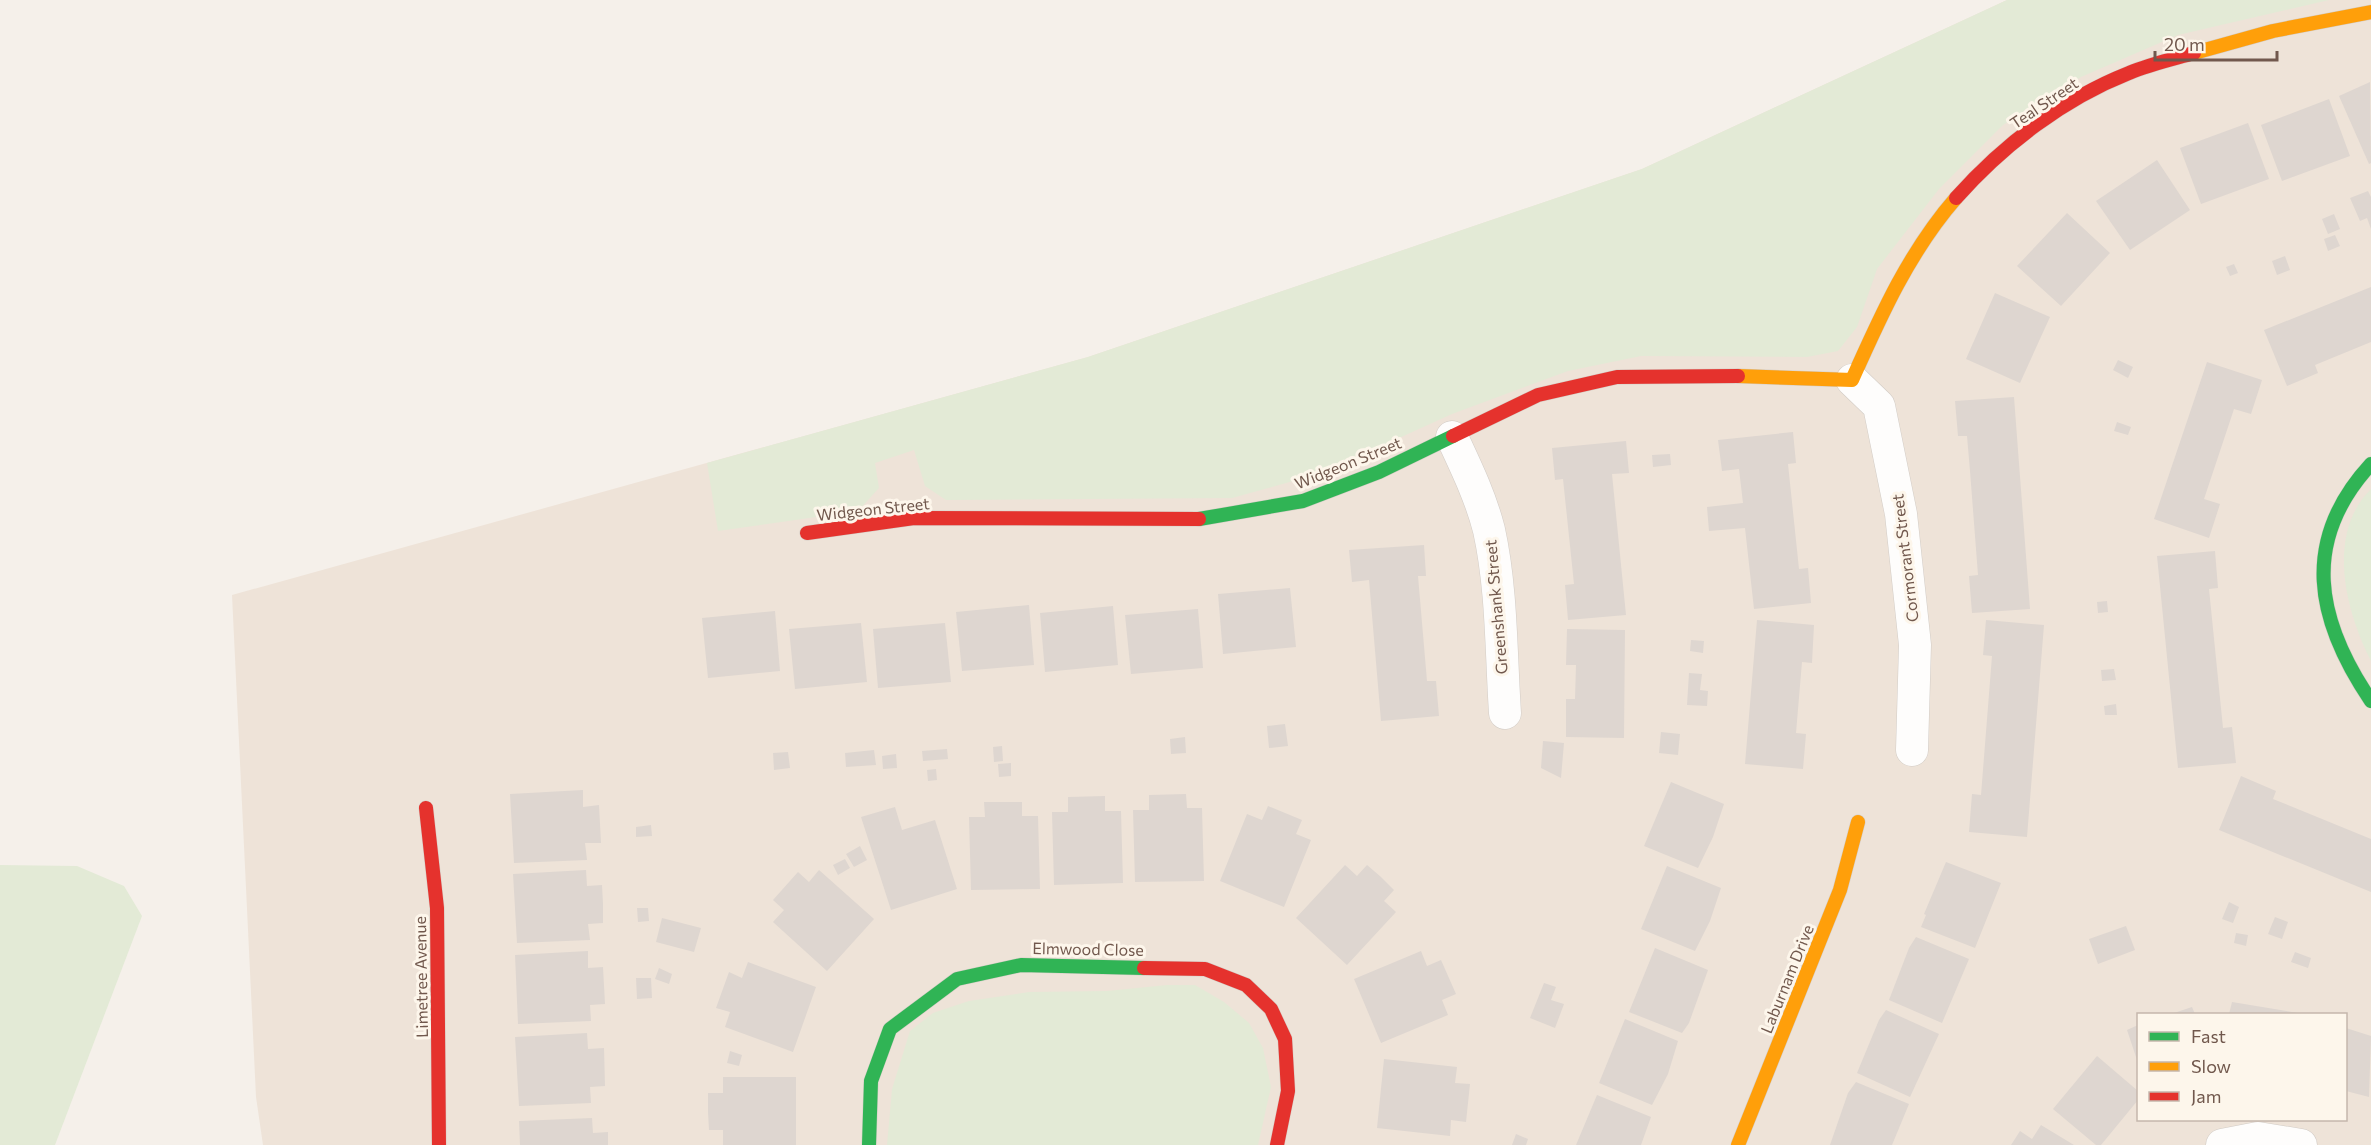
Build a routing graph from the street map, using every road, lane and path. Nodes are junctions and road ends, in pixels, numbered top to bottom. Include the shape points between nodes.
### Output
1 (2371, 12) edge
2 (1852, 380) junction
3 (1452, 437) junction
4 (2371, 464) edge
5 (807, 533) dead end
6 (2371, 701) edge
7 (1505, 712) dead end
8 (1912, 750) dead end
9 (426, 808) dead end
10 (1858, 822) dead end
11 (439, 1145) edge
12 (869, 1145) edge
13 (1277, 1145) edge
14 (1738, 1145) edge
15 (2222, 1145) edge
16 (2301, 1145) edge

1 - 2 street, Teal Street via 2295,25 2122,75 2073,101 2020,138 1959,195 1926,236 1888,301
2 - 3 street, Widgeon Street via 1698,374 1617,377 1538,396
2 - 8 street, Cormorant Street via 1879,406 1901,514 1915,645
3 - 5 street, Widgeon Street via 1379,472 1303,501 1204,519 914,518
3 - 7 street, Greenshank Street via 1489,530
4 - 6 street via 2350,487 2330,525 2323,573 2331,626 2359,685
9 - 11 street, Limetree Avenue via 437,908
10 - 14 street, Laburnam Drive via 1840,890
12 - 13 street, Elmwood Close via 871,1081 890,1029 957,979 1021,965 1205,969 1246,985 1271,1009 1285,1039 1288,1090
15 - 16 street via 2258,1138

